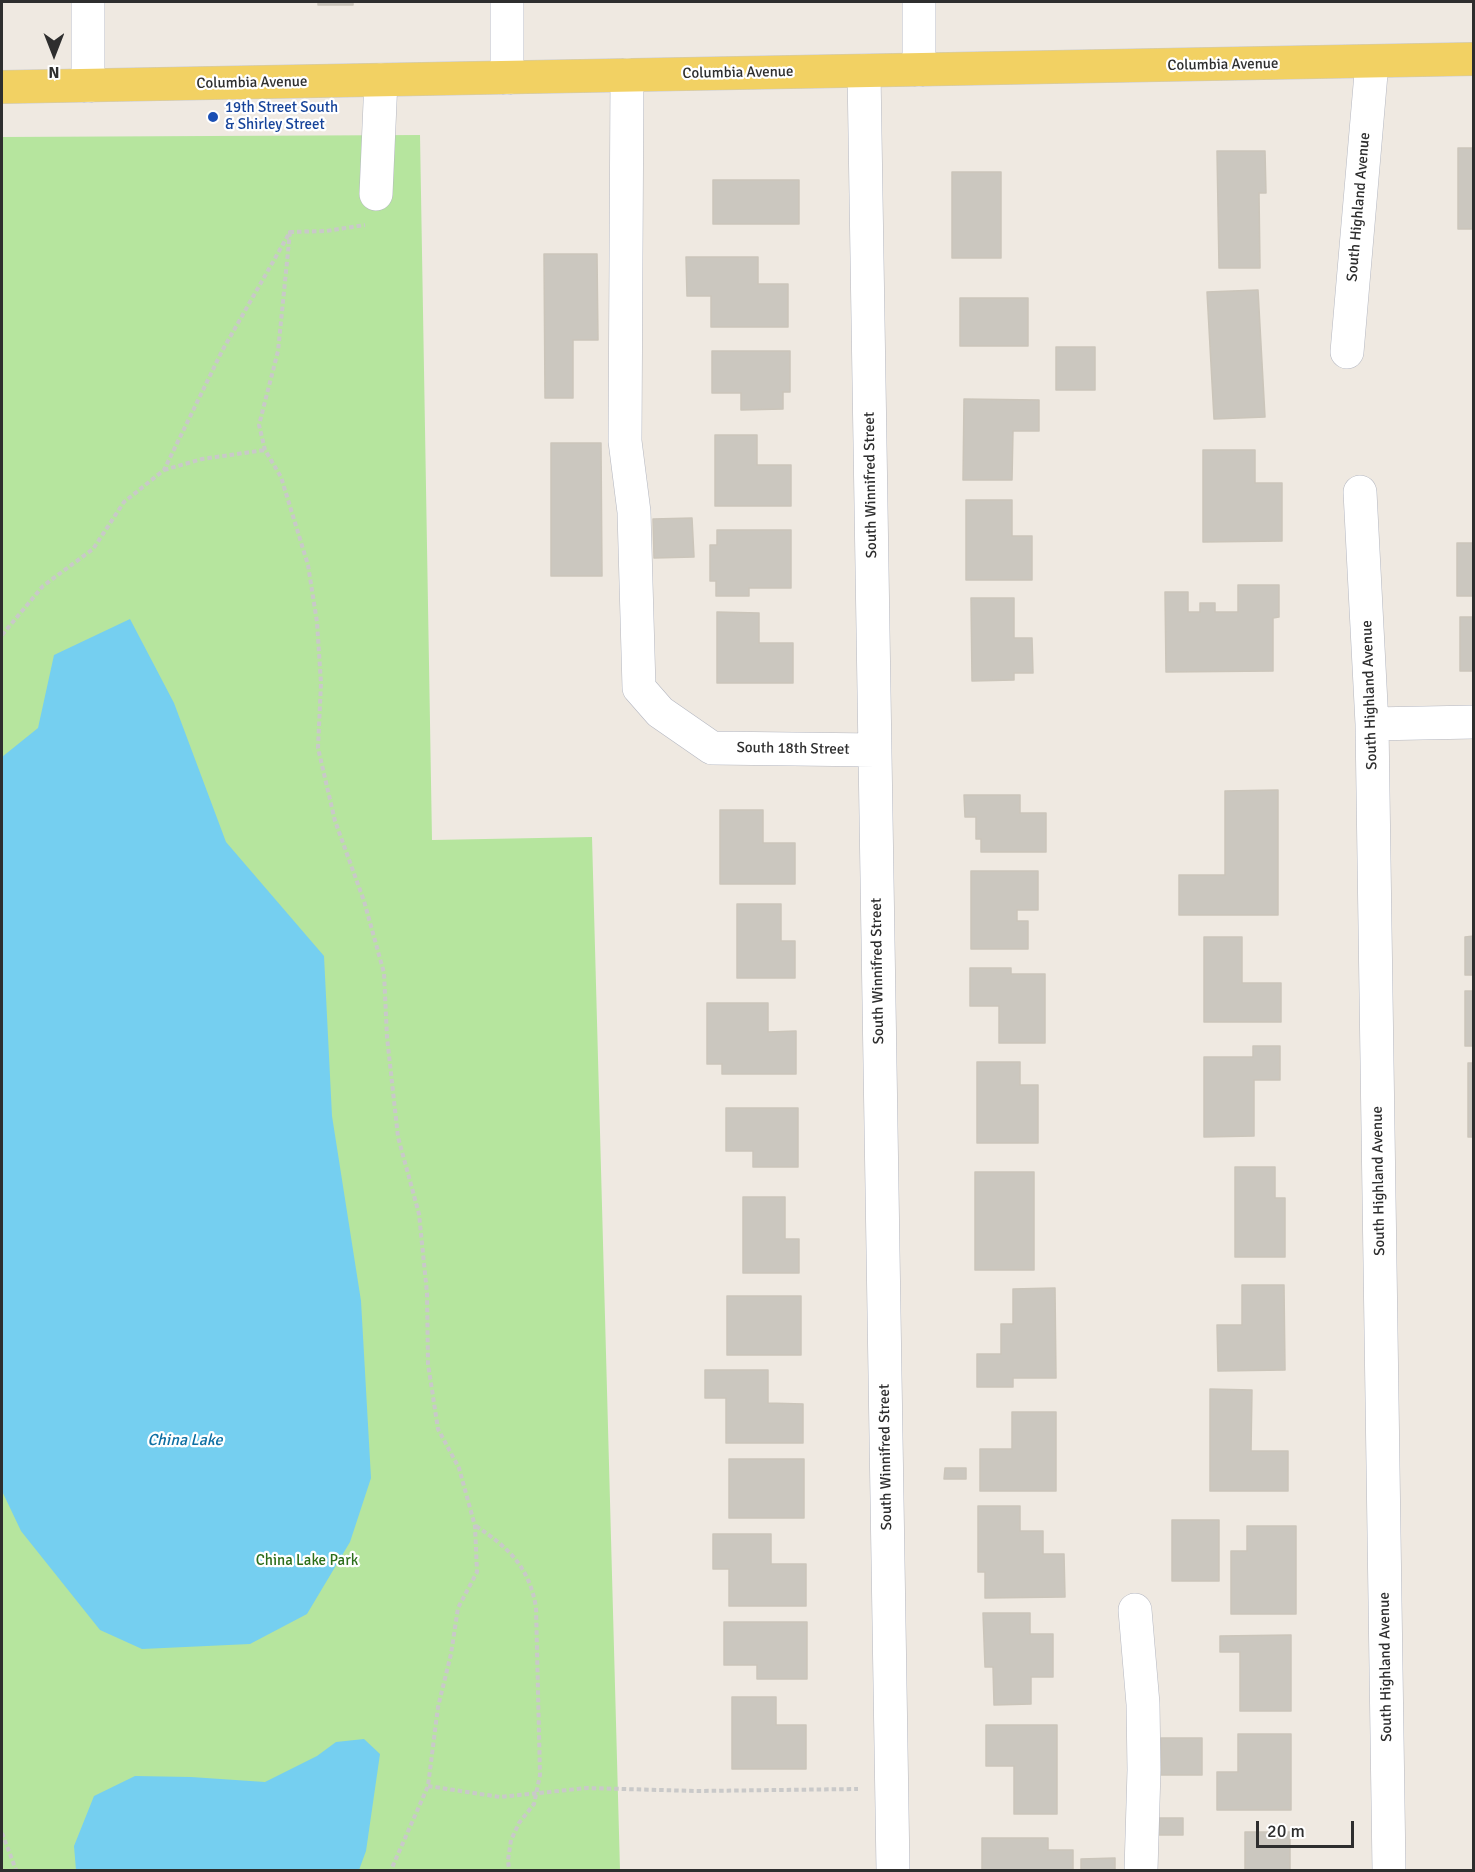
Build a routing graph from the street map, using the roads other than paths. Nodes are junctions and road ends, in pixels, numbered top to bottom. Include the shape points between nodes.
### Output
1 (88, 2) edge
2 (507, 2) edge
3 (919, 2) edge
4 (1473, 59) edge
5 (1372, 62) junction
6 (919, 70) junction
7 (864, 71) junction
8 (627, 75) junction
9 (507, 78) junction
10 (381, 80) junction
11 (88, 86) junction
12 (2, 87) edge
13 (376, 194) road end
14 (1347, 352) dead end
15 (1360, 492) dead end
16 (1473, 722) edge
17 (1372, 724) junction
18 (875, 750) junction
19 (1135, 1610) dead end
20 (893, 1870) edge
21 (1141, 1870) edge
22 (1389, 1870) edge

1 - 11 street
2 - 9 street
3 - 6 street
4 - 5 main road, Columbia Avenue
5 - 6 main road, Columbia Avenue
5 - 14 street, South Highland Avenue
6 - 7 main road, Columbia Avenue
7 - 8 main road, Columbia Avenue
7 - 18 street, South Winnifred Street
8 - 9 main road, Columbia Avenue
8 - 18 street, South 18th Street via 625,441 634,512 639,688 660,712 712,748
9 - 10 main road, Columbia Avenue
10 - 11 main road, Columbia Avenue
10 - 13 street
11 - 12 main road, Columbia Avenue
15 - 17 street, South Highland Avenue
16 - 17 street
17 - 22 street, South Highland Avenue
18 - 20 street, South Winnifred Street
19 - 21 street via 1143,1704

